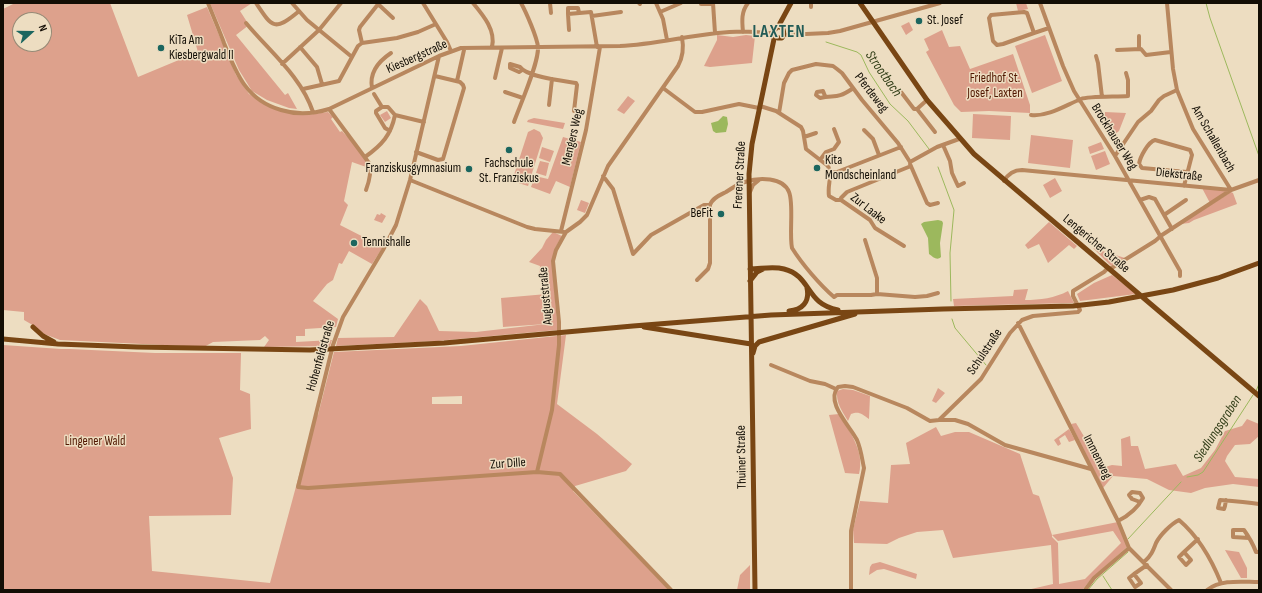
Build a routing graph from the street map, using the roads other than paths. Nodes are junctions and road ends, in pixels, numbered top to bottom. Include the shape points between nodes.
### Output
1 (208, 3) edge
2 (256, 3) edge
3 (292, 3) edge
4 (341, 3) edge
5 (423, 3) edge
6 (473, 3) edge
7 (521, 3) edge
8 (550, 3) edge
9 (656, 3) edge
10 (681, 3) edge
11 (748, 3) edge
12 (791, 3) edge
13 (860, 3) edge
14 (940, 3) edge
15 (1040, 3) edge
16 (1167, 3) edge
17 (378, 4) edge
18 (700, 4) dead end
19 (713, 4) edge
20 (298, 12) junction
21 (621, 12) dead end
22 (660, 12) junction
23 (551, 13) dead end
24 (592, 16) junction
25 (393, 18) dead end
26 (873, 22) junction
27 (246, 23) dead end
28 (436, 24) junction
29 (1049, 28) junction
30 (319, 30) junction
31 (569, 30) dead end
32 (743, 32) junction
33 (779, 32) junction
34 (716, 33) junction
35 (1034, 33) junction
36 (1139, 36) dead end
37 (682, 37) junction
38 (667, 40) junction
39 (362, 43) junction
40 (300, 47) junction
41 (492, 47) junction
42 (538, 47) junction
43 (598, 47) junction
44 (502, 48) junction
45 (1139, 49) junction
46 (464, 50) dead end
47 (1117, 50) dead end
48 (451, 51) junction
49 (1171, 52) junction
50 (391, 53) dead end
51 (439, 56) junction
52 (1096, 56) dead end
53 (352, 57) junction
54 (282, 64) junction
55 (522, 70) dead end
56 (1126, 73) dead end
57 (532, 74) junction
58 (435, 76) junction
59 (495, 78) dead end
60 (552, 79) junction
61 (457, 81) junction
62 (322, 84) junction
63 (372, 88) junction
64 (663, 88) junction
65 (852, 88) junction
66 (302, 89) junction
67 (1177, 90) junction
68 (505, 92) dead end
69 (901, 92) dead end
70 (374, 94) dead end
71 (825, 96) dead end
72 (1102, 97) junction
73 (522, 98) junction
74 (927, 100) junction
75 (1079, 100) junction
76 (549, 105) dead end
77 (382, 107) junction
78 (759, 108) junction
79 (917, 108) junction
80 (329, 109) junction
81 (574, 111) dead end
82 (313, 112) junction
83 (779, 113) junction
84 (395, 115) junction
85 (1031, 115) dead end
86 (424, 122) junction
87 (514, 122) dead end
88 (834, 128) dead end
89 (864, 130) dead end
90 (390, 131) junction
91 (935, 132) dead end
92 (816, 133) dead end
93 (804, 137) junction
94 (959, 139) junction
95 (943, 145) junction
96 (901, 147) junction
97 (416, 152) junction
98 (879, 154) junction
99 (1115, 156) junction
100 (364, 157) junction
101 (820, 160) junction
102 (910, 164) junction
103 (830, 172) junction
104 (1187, 172) junction
105 (603, 176) junction
106 (410, 180) junction
107 (760, 180) junction
108 (1129, 180) junction
109 (1259, 180) edge
110 (748, 181) junction
111 (1004, 181) junction
112 (964, 183) dead end
113 (1184, 186) junction
114 (366, 190) dead end
115 (1231, 190) junction
116 (749, 195) junction
117 (841, 200) junction
118 (1140, 200) junction
119 (1186, 200) dead end
120 (938, 202) dead end
121 (710, 205) junction
122 (1164, 215) junction
123 (1172, 229) junction
124 (564, 232) junction
125 (1161, 236) junction
126 (865, 240) dead end
127 (904, 246) dead end
128 (1259, 263) edge
129 (765, 268) junction
130 (750, 269) junction
131 (1109, 269) junction
132 (1180, 276) dead end
133 (697, 280) dead end
134 (750, 282) junction
135 (806, 286) junction
136 (938, 293) dead end
137 (877, 294) junction
138 (750, 306) joint
139 (870, 311) junction
140 (852, 312) junction
141 (771, 315) junction
142 (1018, 323) junction
143 (633, 326) junction
144 (33, 327) dead end
145 (3, 339) edge
146 (751, 341) junction
147 (758, 342) junction
148 (58, 344) junction
149 (752, 359) junction
150 (771, 365) dead end
151 (836, 389) junction
152 (1258, 395) edge
153 (939, 420) junction
154 (1091, 468) junction
155 (537, 472) junction
156 (298, 487) joint
157 (1226, 500) dead end
158 (1140, 502) dead end
159 (1259, 504) edge
160 (1118, 521) junction
161 (1198, 538) junction
162 (1249, 538) dead end
163 (1129, 548) junction
164 (1184, 552) dead end
165 (1259, 552) edge
166 (1145, 564) junction
167 (1134, 574) dead end
168 (1259, 582) edge
169 (1221, 583) junction
170 (671, 590) edge
171 (754, 590) edge
172 (852, 590) edge
173 (1085, 590) edge
174 (1171, 590) edge
175 (1207, 590) edge

1 - 82 street, Kiesbergstraße via 237,74 250,92 278,109 299,114
2 - 20 street via 264,17 277,25 286,22
3 - 20 street
4 - 30 street
5 - 28 street
6 - 41 street via 491,29
7 - 42 street
8 - 23 street
9 - 22 street
10 - 22 street
11 - 32 street via 742,16
12 - 33 main road, Frerener Straße
13 - 26 main road, Lengericher Straße
14 - 26 street, Kiesbergstraße
15 - 29 street, Brockhauser Weg
16 - 49 street, Am Schallenbach
17 - 25 street
17 - 39 street via 359,30
18 - 19 street
19 - 34 street
20 - 30 street
21 - 24 street
22 - 38 street
24 - 31 street via 591,12 568,14
24 - 43 street, Mengers Weg
26 - 33 street, Kiesbergstraße via 828,33
26 - 74 main road, Lengericher Straße
27 - 54 street
28 - 39 street via 397,38
28 - 48 street
29 - 35 street
29 - 75 street, Brockhauser Weg
30 - 40 street
30 - 53 street
32 - 33 street, Kiesbergstraße
32 - 34 street, Kiesbergstraße
33 - 78 main road, Frerener Straße via 769,60
34 - 37 street, Kiesbergstraße
35 - 35 street via 1027,13 991,15 989,18 992,41 996,45
36 - 45 street
37 - 38 street, Kiesbergstraße
37 - 64 street, Auguststraße via 682,59
38 - 43 street, Kiesbergstraße via 630,46
39 - 53 street
40 - 54 street
40 - 62 street via 317,67
41 - 44 street, Kiesbergstraße
41 - 48 street, Kiesbergstraße
42 - 43 street, Kiesbergstraße
42 - 44 street, Kiesbergstraße
42 - 57 street
43 - 124 street, Mengers Weg via 586,130
44 - 59 street
45 - 47 street
45 - 49 street via 1142,49 1146,56
46 - 61 street
48 - 51 street, Kiesbergstraße
49 - 67 street, Am Schallenbach
50 - 63 street via 374,69
51 - 58 street, Hohenfeldstraße
51 - 63 street, Kiesbergstraße
52 - 72 street
53 - 62 street via 339,81
54 - 66 street
55 - 57 street
56 - 72 street via 1128,96
57 - 60 street
57 - 73 street
58 - 61 street
58 - 86 street, Hohenfeldstraße
60 - 76 street
60 - 81 street via 577,84
61 - 97 street via 462,83 464,88 443,159 438,160
62 - 66 street
63 - 80 street, Kiesbergstraße
64 - 78 street via 694,112 739,104
64 - 105 street, Auguststraße
65 - 71 street via 840,97
65 - 83 street, Pferdeweg via 842,73 833,66 816,64 794,68 784,83
65 - 96 street, Pferdeweg
66 - 82 street
67 - 99 street via 1164,96 1138,122
67 - 115 street, Am Schallenbach via 1192,129
68 - 73 street
69 - 79 street via 914,109
70 - 77 street
72 - 75 street
73 - 87 street
74 - 79 street
74 - 94 main road, Lengericher Straße
75 - 85 street via 1047,113
75 - 99 street, Brockhauser Weg
77 - 84 street via 388,107
77 - 90 street via 376,113 385,128
78 - 83 street
78 - 110 main road, Frerener Straße
79 - 91 street
80 - 82 street, Kiesbergstraße
80 - 100 street
83 - 93 street via 801,127
84 - 86 street
84 - 90 street
86 - 97 street, Hohenfeldstraße
88 - 101 street via 839,142
89 - 98 street via 873,139
90 - 100 street via 381,144
92 - 93 street
93 - 101 street via 806,149
94 - 95 street
94 - 111 main road, Lengericher Straße
95 - 102 street
95 - 112 street via 958,186
96 - 98 street
96 - 102 street, Pferdeweg
97 - 106 street, Hohenfeldstraße
98 - 103 street via 837,172
99 - 108 street, Brockhauser Weg
100 - 114 street via 370,170
101 - 103 street via 828,166
102 - 117 street via 846,192
102 - 120 street, Pferdeweg via 927,203 930,205
103 - 117 street, Zur Laake via 829,196
104 - 104 street via 1192,155 1190,150 1155,140 1150,143 1139,160 1142,168
104 - 113 street
105 - 121 street via 613,188 633,254 651,235 704,204
105 - 124 street, Auguststraße via 587,215
106 - 124 street via 527,227
106 - 156 street, Hohenfeldstraße via 392,234 343,317 331,352
107 - 110 street
107 - 116 street via 753,185
107 - 137 street via 779,181 784,184 790,198 792,248 834,297
108 - 111 street, Diekstraße via 1018,170 1009,174
108 - 113 street, Diekstraße
108 - 118 street, Brockhauser Weg
109 - 115 street, Diekstraße
110 - 116 main road, Frerener Straße
110 - 121 street via 713,200
111 - 131 main road, Lengericher Straße
113 - 115 street, Diekstraße
115 - 123 street, Schulstraße
116 - 130 main road, Frerener Straße
117 - 127 street, Zur Laake via 870,220 875,228
118 - 122 street via 1149,197 1155,199
118 - 125 street, Brockhauser Weg
119 - 122 street
121 - 133 street via 710,263 708,269
122 - 123 street
123 - 125 street, Schulstraße
124 - 155 street, Auguststraße via 553,261 559,345 552,410
125 - 131 street, Schulstraße via 1156,242
125 - 132 street, Brockhauser Weg via 1180,271
126 - 137 street via 877,278
128 - 139 main road via 1212,279 1154,294 1091,305
129 - 130 main road
129 - 134 main road via 756,272
129 - 135 main road via 792,272 798,275
130 - 134 main road, Frerener Straße
131 - 142 street, Schulstraße via 1073,291 1080,310 1078,312 1033,316
131 - 152 main road, Lengericher Straße
134 - 138 main road, Frerener Straße
135 - 140 main road via 814,298 824,306
135 - 141 main road via 808,297 801,308
136 - 137 street via 915,297
138 - 146 main road, Thuiner Straße
139 - 140 main road
139 - 147 main road via 840,317
140 - 141 main road
141 - 143 main road
142 - 153 street, Schulstraße via 981,379
142 - 154 street, Immenweg
143 - 146 main road via 728,341
143 - 148 main road via 444,343 310,350
144 - 148 main road
145 - 148 main road
146 - 147 main road
146 - 149 main road, Thuiner Straße
147 - 149 main road
149 - 171 main road, Thuiner Straße
150 - 151 street
151 - 153 street via 841,386 854,387 907,408 930,421
151 - 172 street via 836,405 856,440 864,468 851,531
153 - 154 street via 955,420 968,424 1005,445
154 - 160 street, Immenweg
155 - 156 street, Zur Dille
155 - 170 street, Zur Dille via 560,474
157 - 159 street
158 - 160 street via 1128,516
160 - 163 street, Immenweg
161 - 164 street
161 - 166 street via 1179,520 1157,542
161 - 169 street
162 - 165 street via 1256,552
163 - 166 street, Immenweg
163 - 173 street via 1094,578
166 - 167 street
166 - 174 street, Immenweg
168 - 169 street
169 - 175 street

